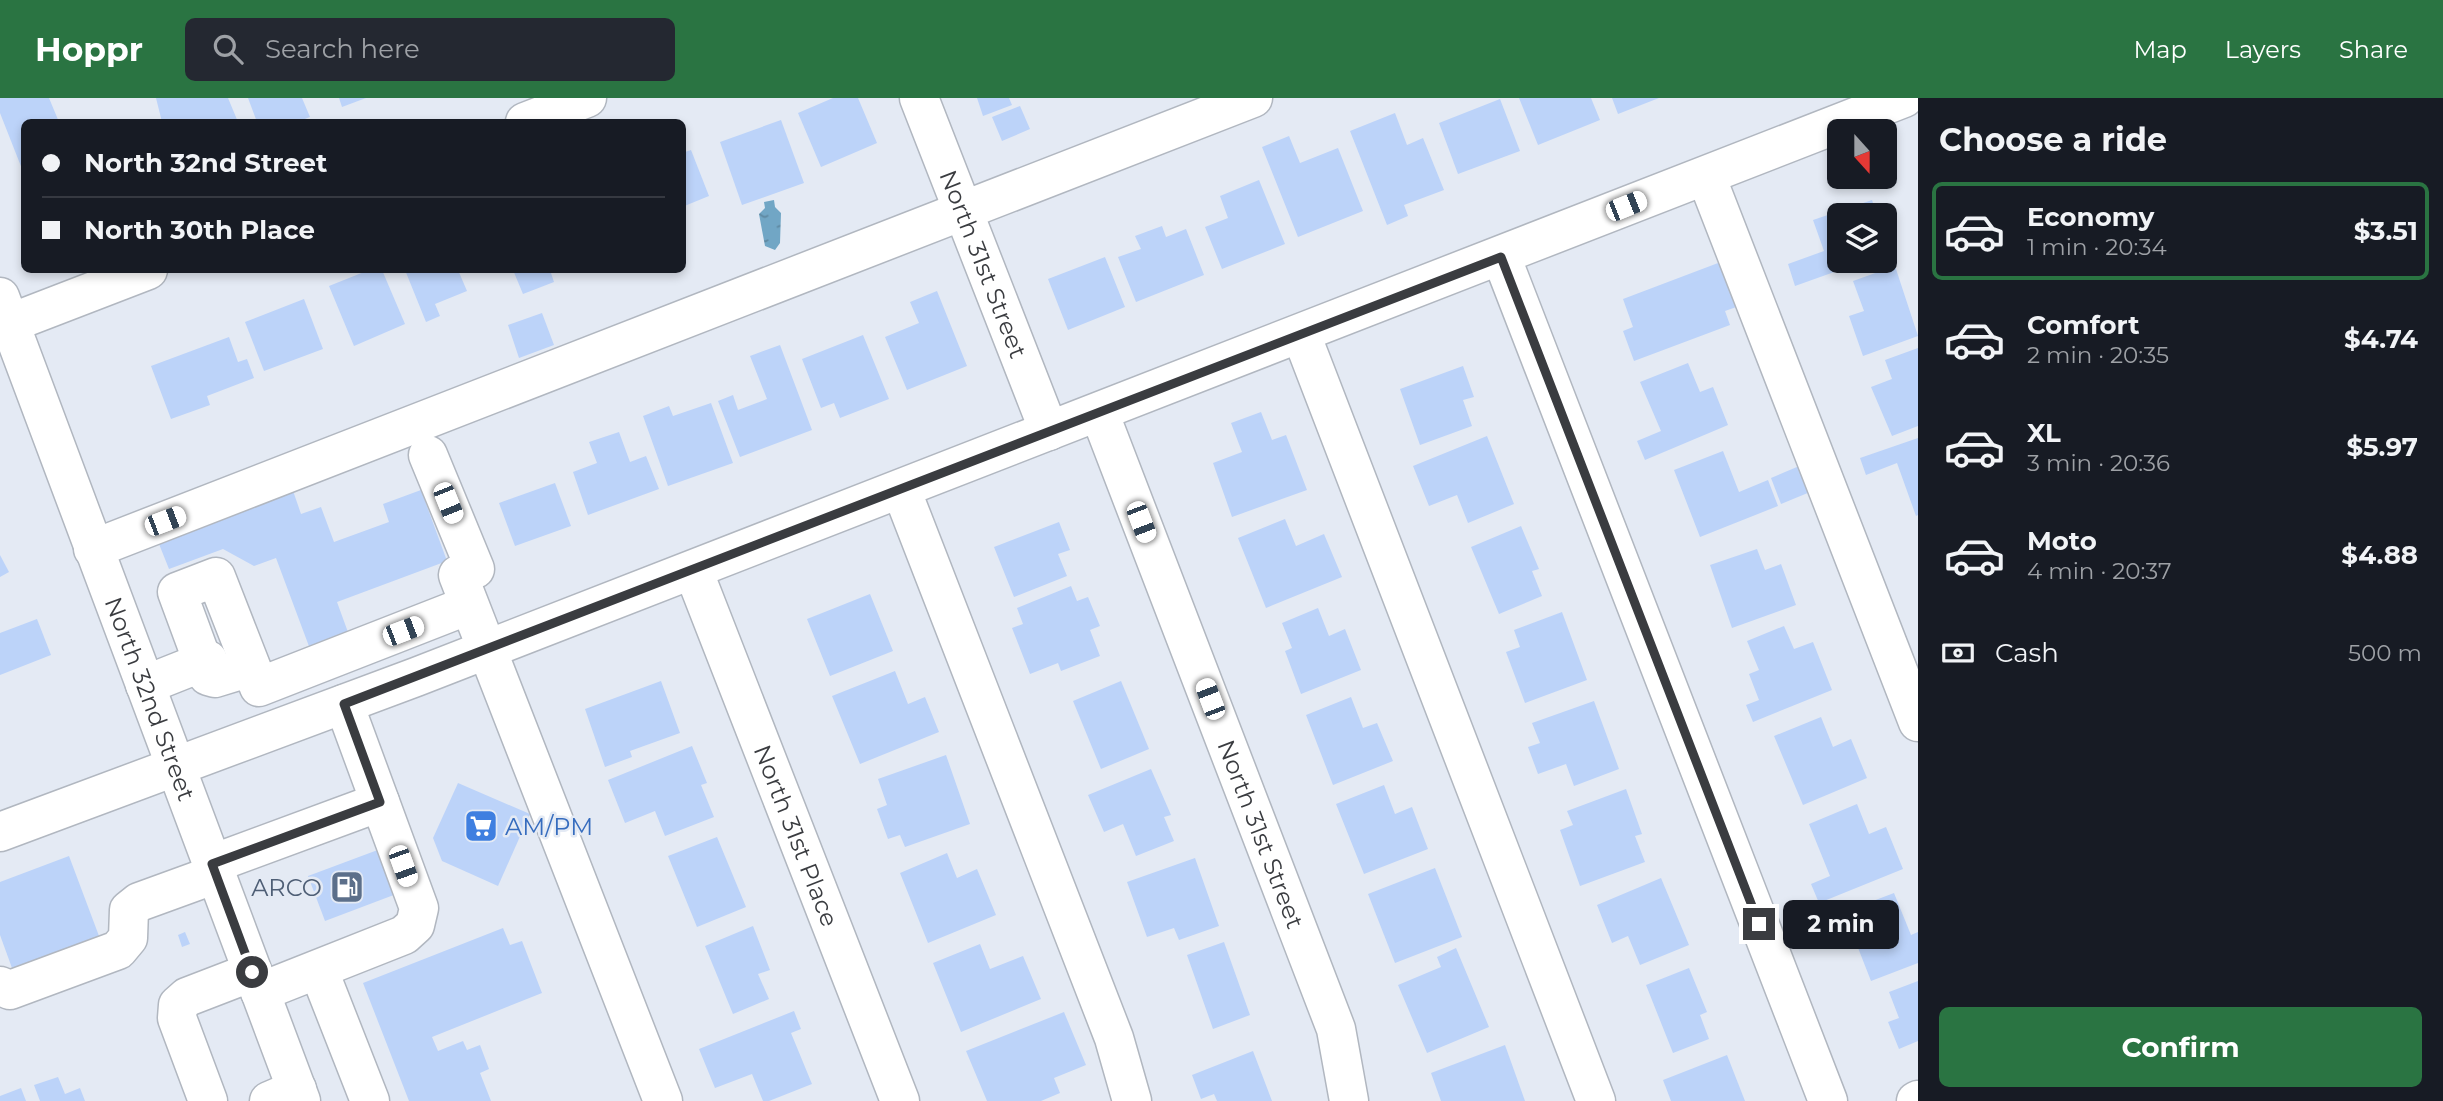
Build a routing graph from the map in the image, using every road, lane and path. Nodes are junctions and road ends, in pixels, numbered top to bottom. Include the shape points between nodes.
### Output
1 (587, 98) edge
2 (919, 98) edge
3 (1253, 98) edge
4 (1906, 98) edge
5 (533, 119) edge
6 (1918, 123) edge
7 (1706, 176) junction
8 (963, 211) junction
9 (1501, 257) junction
10 (138, 273) edge
11 (3, 315) edge
12 (1301, 334) junction
13 (1098, 412) junction
14 (1049, 431) junction
15 (428, 455) dead end
16 (901, 489) junction
17 (93, 549) junction
18 (693, 570) junction
19 (470, 606) junction
20 (198, 609) dead end
21 (381, 640) junction
22 (486, 650) junction
23 (228, 657) junction
24 (290, 675) junction
25 (397, 684) junction
26 (145, 685) junction
27 (344, 704) junction
28 (307, 718) junction
29 (1918, 722) edge
30 (175, 766) junction
31 (380, 802) junction
32 (0, 832) edge
33 (214, 869) junction
34 (319, 971) junction
35 (256, 982) junction
36 (0, 986) edge
37 (289, 1097) edge
38 (369, 1100) edge
39 (208, 1101) edge
40 (663, 1101) edge
41 (900, 1101) edge
42 (1132, 1101) edge
43 (1349, 1101) edge
44 (1596, 1101) edge
45 (1828, 1101) edge

1 - 5 street
2 - 8 street, North 31st Street
3 - 8 street
4 - 6 street
4 - 7 street
7 - 9 street
7 - 29 street
8 - 14 street, North 31st Street
8 - 17 street
9 - 12 street
9 - 45 street
10 - 11 street
11 - 17 street, North 32nd Street
12 - 13 street
12 - 44 street
13 - 14 street
13 - 43 street, North 31st Street via 1336,1029
14 - 16 street
15 - 19 street via 475,569 458,575
16 - 18 street
16 - 42 street via 1114,1038
17 - 26 street, North 32nd Street
18 - 22 street
18 - 41 street, North 31st Place
19 - 21 street
19 - 22 street
20 - 23 street
21 - 24 street
21 - 25 street
22 - 25 street
22 - 40 street
23 - 24 street via 259,687
23 - 26 street
24 - 28 street
25 - 27 street
26 - 30 street, North 32nd Street
27 - 28 street
27 - 31 street
28 - 30 street
30 - 32 street
30 - 33 street, North 32nd Street
31 - 33 street
31 - 34 street via 419,908 415,925 404,935
33 - 35 street, North 32nd Street
33 - 36 street via 139,902 129,911 128,938 118,950 10,990
34 - 35 street
34 - 38 street
35 - 37 street, North 32nd Street
35 - 39 street via 187,997 178,1005 177,1018

